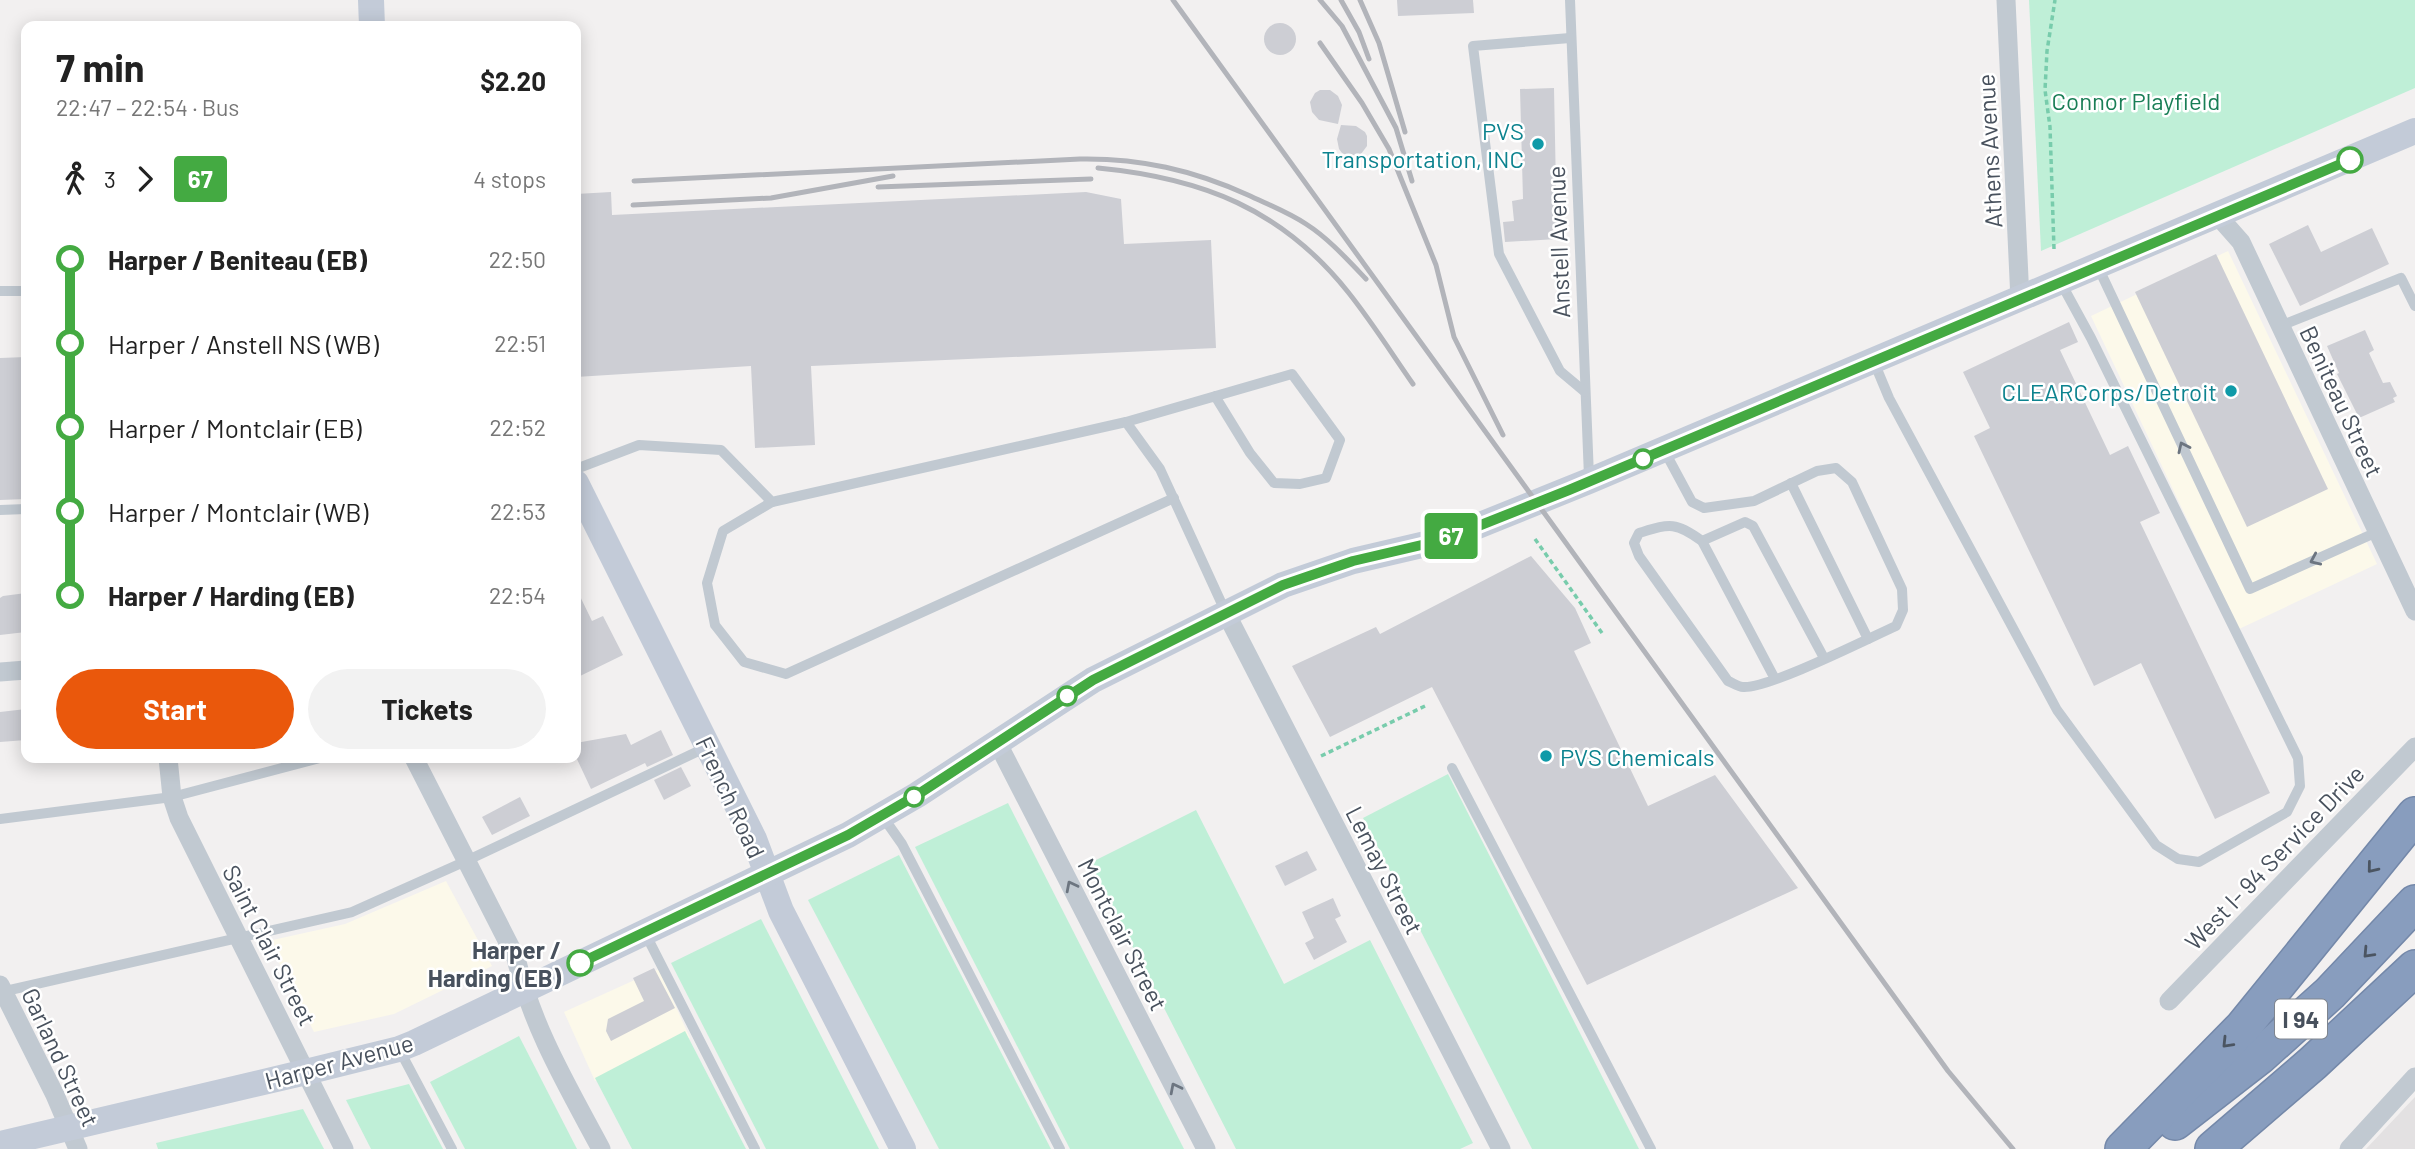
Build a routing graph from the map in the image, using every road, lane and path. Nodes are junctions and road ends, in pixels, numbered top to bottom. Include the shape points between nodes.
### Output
1 (371, 0) edge
2 (1570, 0) edge
3 (2006, 0) edge
4 (2055, 0) edge
5 (372, 21) edge
6 (1570, 38) junction
7 (2415, 131) edge
8 (2218, 216) junction
9 (2054, 249) dead end
10 (2098, 267) junction
11 (2060, 283) junction
12 (0, 291) edge
13 (21, 291) edge
14 (2020, 300) junction
15 (2415, 306) edge
16 (2280, 326) junction
17 (1874, 361) junction
18 (1585, 392) junction
19 (1215, 396) junction
20 (1126, 422) junction
21 (1664, 450) junction
22 (581, 467) edge
23 (1589, 481) junction
24 (1791, 483) junction
25 (581, 492) edge
26 (1174, 498) junction
27 (772, 502) junction
28 (21, 509) edge
29 (0, 510) edge
30 (2377, 532) junction
31 (1535, 539) dead end
32 (1702, 541) junction
33 (2415, 611) edge
34 (1226, 613) junction
35 (1602, 633) dead end
36 (1867, 639) junction
37 (1824, 658) junction
38 (21, 670) edge
39 (0, 672) edge
40 (1775, 679) junction
41 (1424, 706) dead end
42 (997, 742) junction
43 (708, 747) junction
44 (2415, 747) edge
45 (1321, 756) dead end
46 (169, 763) edge
47 (301, 763) edge
48 (417, 763) edge
49 (1452, 768) dead end
50 (172, 797) junction
51 (2415, 815) edge
52 (882, 816) junction
53 (0, 820) edge
54 (466, 861) junction
55 (767, 875) junction
56 (2415, 903) edge
57 (645, 933) junction
58 (239, 939) junction
59 (2415, 968) edge
60 (1, 989) edge
61 (524, 990) junction
62 (2169, 1002) dead end
63 (399, 1049) junction
64 (306, 1072) junction
65 (2415, 1077) edge
66 (73, 1138) edge
67 (0, 1144) edge
68 (344, 1149) edge
69 (452, 1149) edge
70 (601, 1149) edge
71 (755, 1149) edge
72 (903, 1149) edge
73 (1060, 1149) edge
74 (1206, 1149) edge
75 (1501, 1149) edge
76 (1651, 1149) edge
77 (2123, 1149) edge
78 (2134, 1149) edge
79 (2213, 1149) edge
80 (2349, 1149) edge

1 - 5 main road
2 - 6 lane, Anstell Avenue
3 - 14 street, Athens Avenue
4 - 9 path via 2045,89
6 - 18 lane, Anstell Avenue
6 - 18 lane via 1473,46 1499,254 1560,371
7 - 8 main road, Harper Avenue
8 - 10 main road, Harper Avenue
8 - 16 street, Beniteau Street via 2241,242
10 - 11 main road, Harper Avenue
30 -> 10 lane via 2250,589
11 - 14 main road, Harper Avenue
11 - 17 lane via 2298,758 2300,786 2287,812 2199,862 2178,859 2156,845 2057,710 1889,398
12 - 13 lane
14 - 17 main road, Harper Avenue
15 - 16 lane via 2401,278
16 - 30 street, Beniteau Street
17 - 21 main road, Harper Avenue
18 - 23 lane, Anstell Avenue
19 - 19 lane via 1292,374 1340,440 1326,478 1274,483
19 - 20 lane
20 - 26 lane via 1160,469
20 - 27 lane
21 - 23 main road, Harper Avenue
21 - 24 lane via 1692,502 1704,508 1754,501
22 - 27 lane via 639,445 721,450
23 - 34 main road, Harper Avenue via 1443,540 1314,573
24 - 36 lane
24 - 36 lane via 1836,468 1852,482 1902,589 1903,610 1896,626
25 - 43 main road, French Road
26 - 27 lane via 786,674 744,662 715,625 707,583 723,531
26 - 34 lane
28 - 29 lane
30 - 33 street, Beniteau Street
31 - 35 path
32 - 37 lane via 1745,522 1753,526
32 - 40 lane
32 - 40 lane via 1686,529 1667,524 1639,534 1634,543 1728,681 1742,687
34 - 42 main road, Harper Avenue via 1093,680
34 - 75 street, Lemay Street
36 - 37 lane
37 - 40 lane
38 - 39 street
41 - 45 path
42 - 52 main road, Harper Avenue
74 -> 42 street, Montclair Street
43 - 54 lane
43 - 55 main road, French Road
44 - 62 street, West I- 94 Service Drive
46 - 50 street, Saint Clair Street
47 - 50 lane
48 - 54 street
49 - 76 lane
50 - 53 lane
50 - 58 street, Saint Clair Street
51 -> 77 highway via 2243,1027
52 - 55 main road, Harper Avenue
52 - 73 lane via 902,844
54 - 58 lane via 352,912
54 - 61 street via 516,958
55 - 57 main road, Harper Avenue
55 - 72 main road, French Road via 780,911
56 -> 78 highway, I 94 via 2330,993 2260,1056
57 - 61 main road, Harper Avenue
57 - 71 lane
58 - 60 lane
58 - 64 street, Saint Clair Street
59 - 79 highway, I 94
60 - 66 street, Garland Street
61 - 63 main road, Harper Avenue
61 - 70 street via 537,1026
63 - 64 main road, Harper Avenue
63 - 69 lane
64 - 66 main road, Harper Avenue
64 - 68 street, Saint Clair Street
65 - 80 street
66 - 67 main road, Harper Avenue

